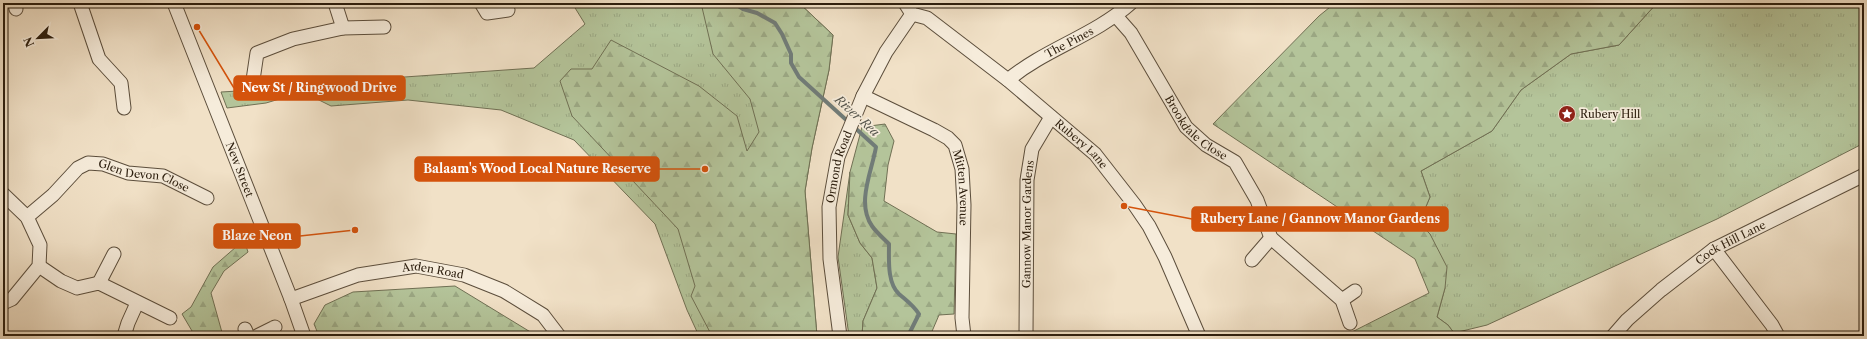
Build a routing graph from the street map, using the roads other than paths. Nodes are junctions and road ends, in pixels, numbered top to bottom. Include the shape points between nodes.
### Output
1 (80, 3) edge
2 (174, 3) edge
3 (335, 3) edge
4 (481, 3) edge
5 (1131, 3) edge
6 (908, 9) edge
7 (508, 10) dead end
8 (1116, 16) junction
9 (384, 27) dead end
10 (343, 28) junction
11 (253, 80) dead end
12 (1008, 80) junction
13 (863, 96) junction
14 (124, 108) dead end
15 (1050, 117) junction
16 (1864, 175) edge
17 (3, 194) edge
18 (207, 198) dead end
19 (27, 217) junction
20 (1272, 238) junction
21 (1714, 249) junction
22 (114, 254) dead end
23 (1252, 260) dead end
24 (39, 266) junction
25 (99, 283) junction
26 (1355, 291) dead end
27 (291, 299) junction
28 (1342, 300) junction
29 (3, 303) edge
30 (138, 303) junction
31 (170, 318) dead end
32 (1350, 323) dead end
33 (275, 327) dead end
34 (124, 336) edge
35 (257, 336) edge
36 (304, 336) edge
37 (559, 336) edge
38 (840, 336) edge
39 (964, 336) edge
40 (1026, 336) edge
41 (1199, 336) edge
42 (1613, 336) edge
43 (1778, 336) edge

1 - 14 street via 99,59 120,83
2 - 27 street, New Street
3 - 10 street
4 - 7 street via 487,13
5 - 8 street, The Pines
6 - 12 street, Rubery Lane via 928,18
6 - 13 street, Ormond Road
8 - 12 street, The Pines via 1022,68
8 - 20 street, Brookdale Close via 1131,33 1186,127 1206,145 1235,162 1257,200
9 - 10 street
10 - 11 street via 293,39 257,53
12 - 15 street, Rubery Lane
13 - 38 street, Ormond Road via 838,157 829,207 830,259
13 - 39 street, Mitten Avenue via 934,130 954,145 962,169 964,205
15 - 40 street, Gannow Manor Gardens via 1032,148 1027,180
15 - 41 street, Rubery Lane via 1095,154 1149,226
16 - 21 street, Cock Hill Lane
17 - 19 street
18 - 19 street, Glen Devon Close via 163,176 128,173 103,164 88,163 78,168
19 - 24 street via 40,245
20 - 23 street
20 - 28 street, Brookdale Close
21 - 42 street, Cock Hill Lane via 1661,290
21 - 43 street
22 - 25 street
24 - 25 street via 77,288
24 - 29 street via 12,299
25 - 30 street
26 - 28 street
27 - 36 street, New Street
27 - 37 street, Arden Road via 358,275 416,266 464,275 504,291 543,315
28 - 32 street, Brookdale Close
30 - 31 street
30 - 34 street
33 - 35 street

